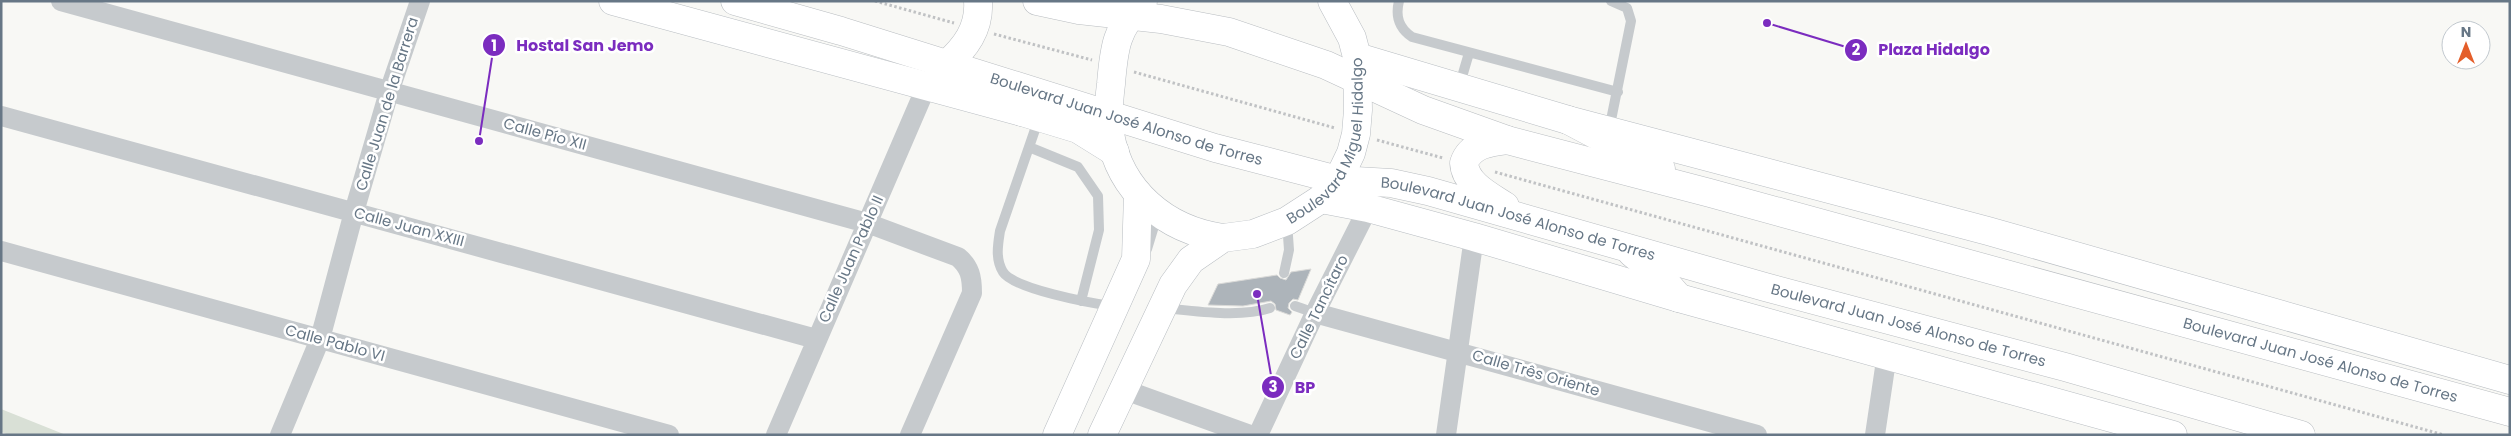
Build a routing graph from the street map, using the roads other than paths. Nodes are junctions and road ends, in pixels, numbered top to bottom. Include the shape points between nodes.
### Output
1 (61, 1) edge
2 (420, 1) edge
3 (613, 1) edge
4 (735, 1) edge
5 (978, 1) edge
6 (1037, 1) edge
7 (1332, 1) edge
8 (1399, 1) edge
9 (1611, 1) edge
10 (1135, 9) edge
11 (1469, 53) junction
12 (946, 65) junction
13 (1358, 69) junction
14 (927, 85) junction
15 (1458, 88) junction
16 (389, 92) junction
17 (1618, 92) junction
18 (1031, 114) junction
19 (1108, 115) junction
20 (1, 116) edge
21 (1568, 120) junction
22 (1609, 130) junction
23 (1507, 140) junction
24 (1029, 147) junction
25 (1114, 152) junction
26 (1330, 189) junction
27 (1710, 193) junction
28 (1138, 194) junction
29 (1368, 208) junction
30 (354, 212) junction
31 (1159, 212) junction
32 (1523, 217) junction
33 (1287, 221) junction
34 (867, 223) junction
35 (1204, 237) junction
36 (1474, 237) junction
37 (1620, 246) junction
38 (1, 251) edge
39 (1170, 270) dead end
40 (1284, 274) dead end
41 (1678, 298) junction
42 (1081, 301) junction
43 (1295, 306) dead end
44 (1116, 307) junction
45 (1162, 308) junction
46 (1270, 308) dead end
47 (1315, 313) junction
48 (320, 339) junction
49 (816, 339) junction
50 (1456, 351) junction
51 (1887, 354) junction
52 (2510, 380) edge
53 (1124, 390) junction
54 (2510, 412) edge
55 (280, 435) edge
56 (668, 435) edge
57 (776, 435) edge
58 (910, 435) edge
59 (1057, 435) edge
60 (1068, 435) edge
61 (1093, 435) edge
62 (1102, 435) edge
63 (1250, 435) edge
64 (1258, 435) edge
65 (1446, 435) edge
66 (1757, 435) edge
67 (1874, 435) edge
68 (2173, 435) edge
69 (2301, 435) edge

1 - 16 street, Calle Pío XII
2 - 16 street, Calle Juan de la Barrera
3 - 14 main road, Boulevard Juan José Alonso de Torres
4 - 12 main road, Boulevard Juan José Alonso de Torres
5 - 12 main road via 975,28 963,50
6 - 10 main road, Boulevard Juan José Alonso de Torres
7 - 13 main road, Boulevard Miguel Hidalgo via 1352,38
8 - 11 lane via 1397,19 1408,34
9 - 17 lane via 1627,8 1631,21
10 - 13 main road, Boulevard Juan José Alonso de Torres via 1161,19 1228,32 1318,62
10 - 19 main road via 1116,40
11 - 15 lane
11 - 17 lane
12 - 18 main road
12 - 19 main road, Boulevard Juan José Alonso de Torres
13 - 15 main road
13 - 23 main road, Boulevard Juan José Alonso de Torres via 1423,110
13 - 26 main road, Boulevard Miguel Hidalgo via 1356,134 1351,153
14 - 18 main road, Boulevard Juan José Alonso de Torres
14 - 34 street, Calle Juan Pablo II
15 - 21 main road
16 - 30 street, Calle Juan de la Barrera
16 - 34 street, Calle Pío XII
17 - 22 lane
18 - 24 lane
18 - 25 main road, Boulevard Juan José Alonso de Torres via 1085,133
19 - 25 main road
19 - 26 main road, Boulevard Juan José Alonso de Torres via 1215,148
20 - 30 street, Calle Juan XXIII
21 - 22 main road
21 - 27 main road
22 - 52 main road via 1988,231
23 - 27 main road, Boulevard Juan José Alonso de Torres
23 - 32 main road via 1483,144 1472,151 1464,164 1472,182
24 - 42 lane via 1078,167 1098,196 1099,230
24 - 42 lane via 1000,230 997,248 1002,270 1015,282
25 - 28 main road via 1127,181
26 - 29 main road, Boulevard Juan José Alonso de Torres
26 - 32 main road, Boulevard Juan José Alonso de Torres via 1407,186
26 - 33 main road, Boulevard Miguel Hidalgo
27 - 54 main road, Boulevard Juan José Alonso de Torres
28 - 31 main road
28 - 44 main road via 1136,259
29 - 36 main road, Boulevard Juan José Alonso de Torres
29 - 47 street, Calle Tancítaro
30 - 48 street, Calle Juan de la Barrera
30 - 49 street, Calle Juan XXIII
31 - 35 main road
31 - 60 lane via 1141,269
32 - 37 main road, Boulevard Juan José Alonso de Torres
33 - 35 main road, Boulevard Miguel Hidalgo via 1253,234
33 - 40 lane via 1288,250
34 - 49 street, Calle Juan Pablo II
34 - 58 street, Calle Pío XII via 958,257 966,264 972,280 972,293
35 - 45 main road, Boulevard Miguel Hidalgo
36 - 41 main road, Boulevard Juan José Alonso de Torres
36 - 50 street
37 - 41 main road via 1647,265
37 - 69 main road, Boulevard Juan José Alonso de Torres
38 - 48 street, Calle Pablo VI
39 - 61 lane
41 - 51 main road, Boulevard Juan José Alonso de Torres
42 - 44 lane
43 - 47 lane
44 - 59 main road
45 - 46 lane via 1206,312
45 - 53 main road, Boulevard Miguel Hidalgo
47 - 50 street, Calle Três Oriente
47 - 64 street, Calle Tancítaro
48 - 55 street, Calle Juan de la Barrera
48 - 56 street, Calle Pablo VI
49 - 57 street, Calle Juan Pablo II
50 - 65 street
50 - 66 street, Calle Três Oriente
51 - 67 street
51 - 68 main road, Boulevard Juan José Alonso de Torres
53 - 62 main road, Boulevard Miguel Hidalgo
53 - 63 street

